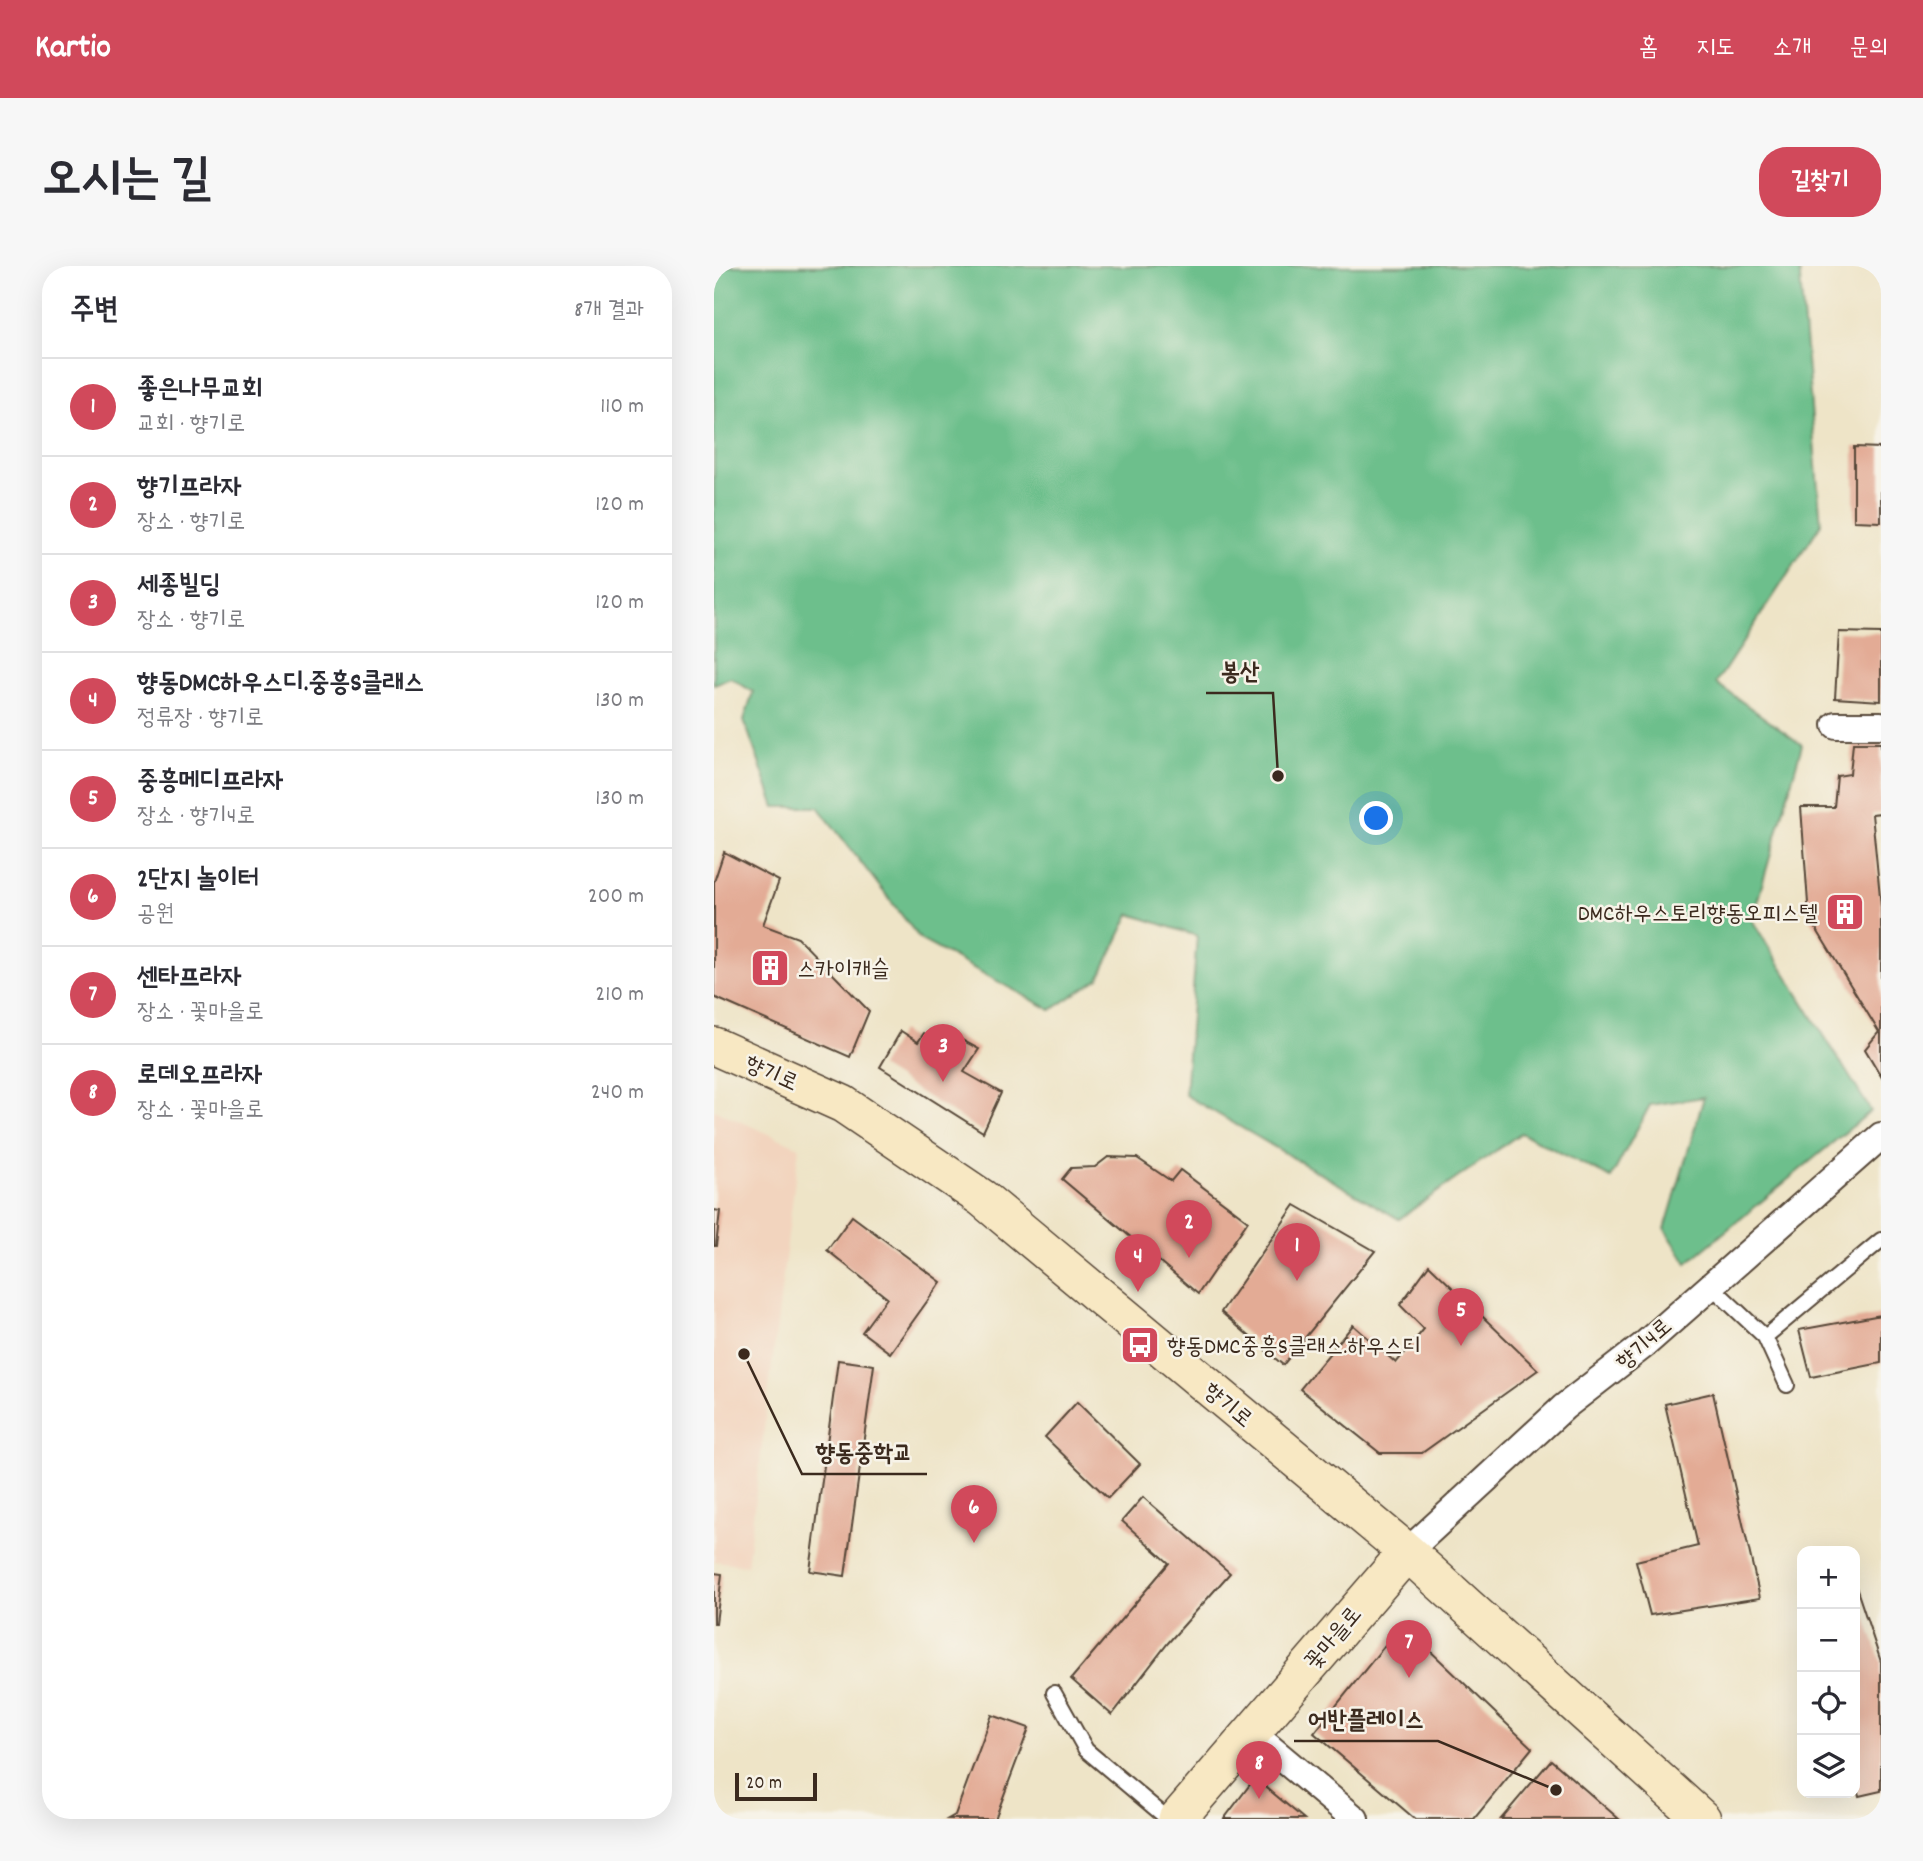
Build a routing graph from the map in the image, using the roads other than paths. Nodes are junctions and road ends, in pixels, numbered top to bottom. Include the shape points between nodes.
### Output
1 (1836, 724) dead end
2 (1881, 725) edge
3 (714, 1046) edge
4 (1881, 1136) edge
5 (1881, 1240) edge
6 (1709, 1284) junction
7 (1765, 1337) junction
8 (1787, 1385) dead end
9 (1407, 1552) junction
10 (1054, 1693) dead end
11 (1251, 1732) junction
12 (1168, 1819) edge
13 (1177, 1819) edge
14 (1355, 1819) edge
15 (1702, 1819) edge

1 - 2 street
3 - 9 main road, 향기로 via 843,1104 982,1198
4 - 6 street, 향기4로
5 - 7 lane
6 - 7 lane
6 - 9 street, 향기4로 via 1644,1345 1564,1407
7 - 8 lane
9 - 11 main road, 꽃마을로
9 - 15 main road, 향기로
10 - 12 lane via 1086,1750
11 - 13 main road, 꽃마을로
11 - 14 street

